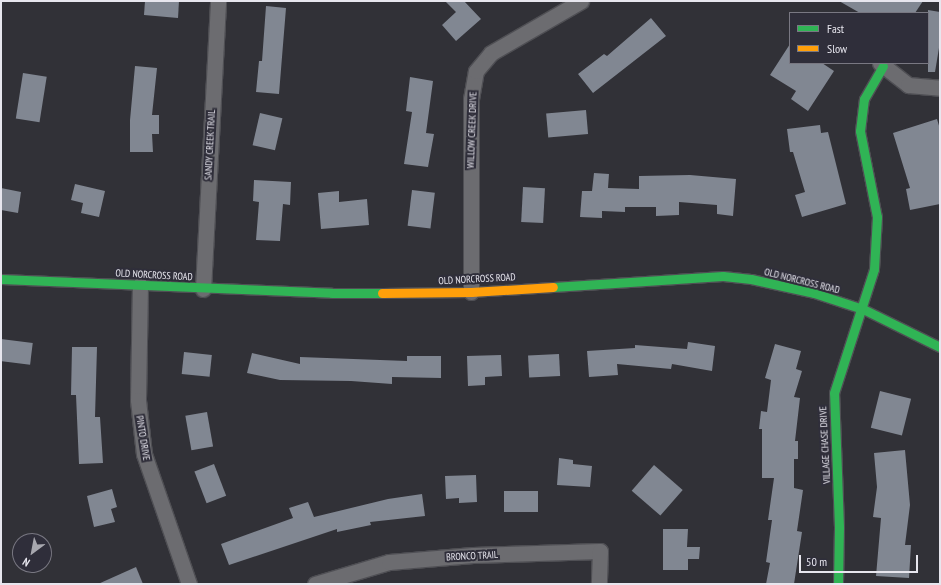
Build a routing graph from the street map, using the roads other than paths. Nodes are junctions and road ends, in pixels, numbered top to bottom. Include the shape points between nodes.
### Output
1 (218, 1) edge
2 (582, 1) edge
3 (881, 64) edge
4 (940, 88) edge
5 (1, 279) edge
6 (140, 285) junction
7 (203, 289) junction
8 (471, 292) junction
9 (863, 309) junction
10 (940, 347) edge
11 (189, 584) edge
12 (315, 584) edge
13 (599, 584) edge
14 (838, 584) edge

1 - 7 street, SANDY CREEK TRAIL
2 - 8 street, WILLOW CREEK DRIVE via 491,53 476,71 471,99
3 - 4 street via 908,85
3 - 9 street, VILLAGE CHASE DRIVE via 864,99 860,131 877,217 874,269
5 - 6 street, OLD NORCROSS ROAD
6 - 7 street, OLD NORCROSS ROAD
6 - 11 street, PINTO DRIVE via 138,400 144,454
7 - 8 street, OLD NORCROSS ROAD via 332,293
8 - 9 street, OLD NORCROSS ROAD via 723,276 751,279 814,293
9 - 10 street, OLD NORCROSS ROAD
9 - 14 street, VILLAGE CHASE DRIVE via 834,393 839,528
12 - 13 street, BRONCO TRAIL via 389,562 473,555 600,551

